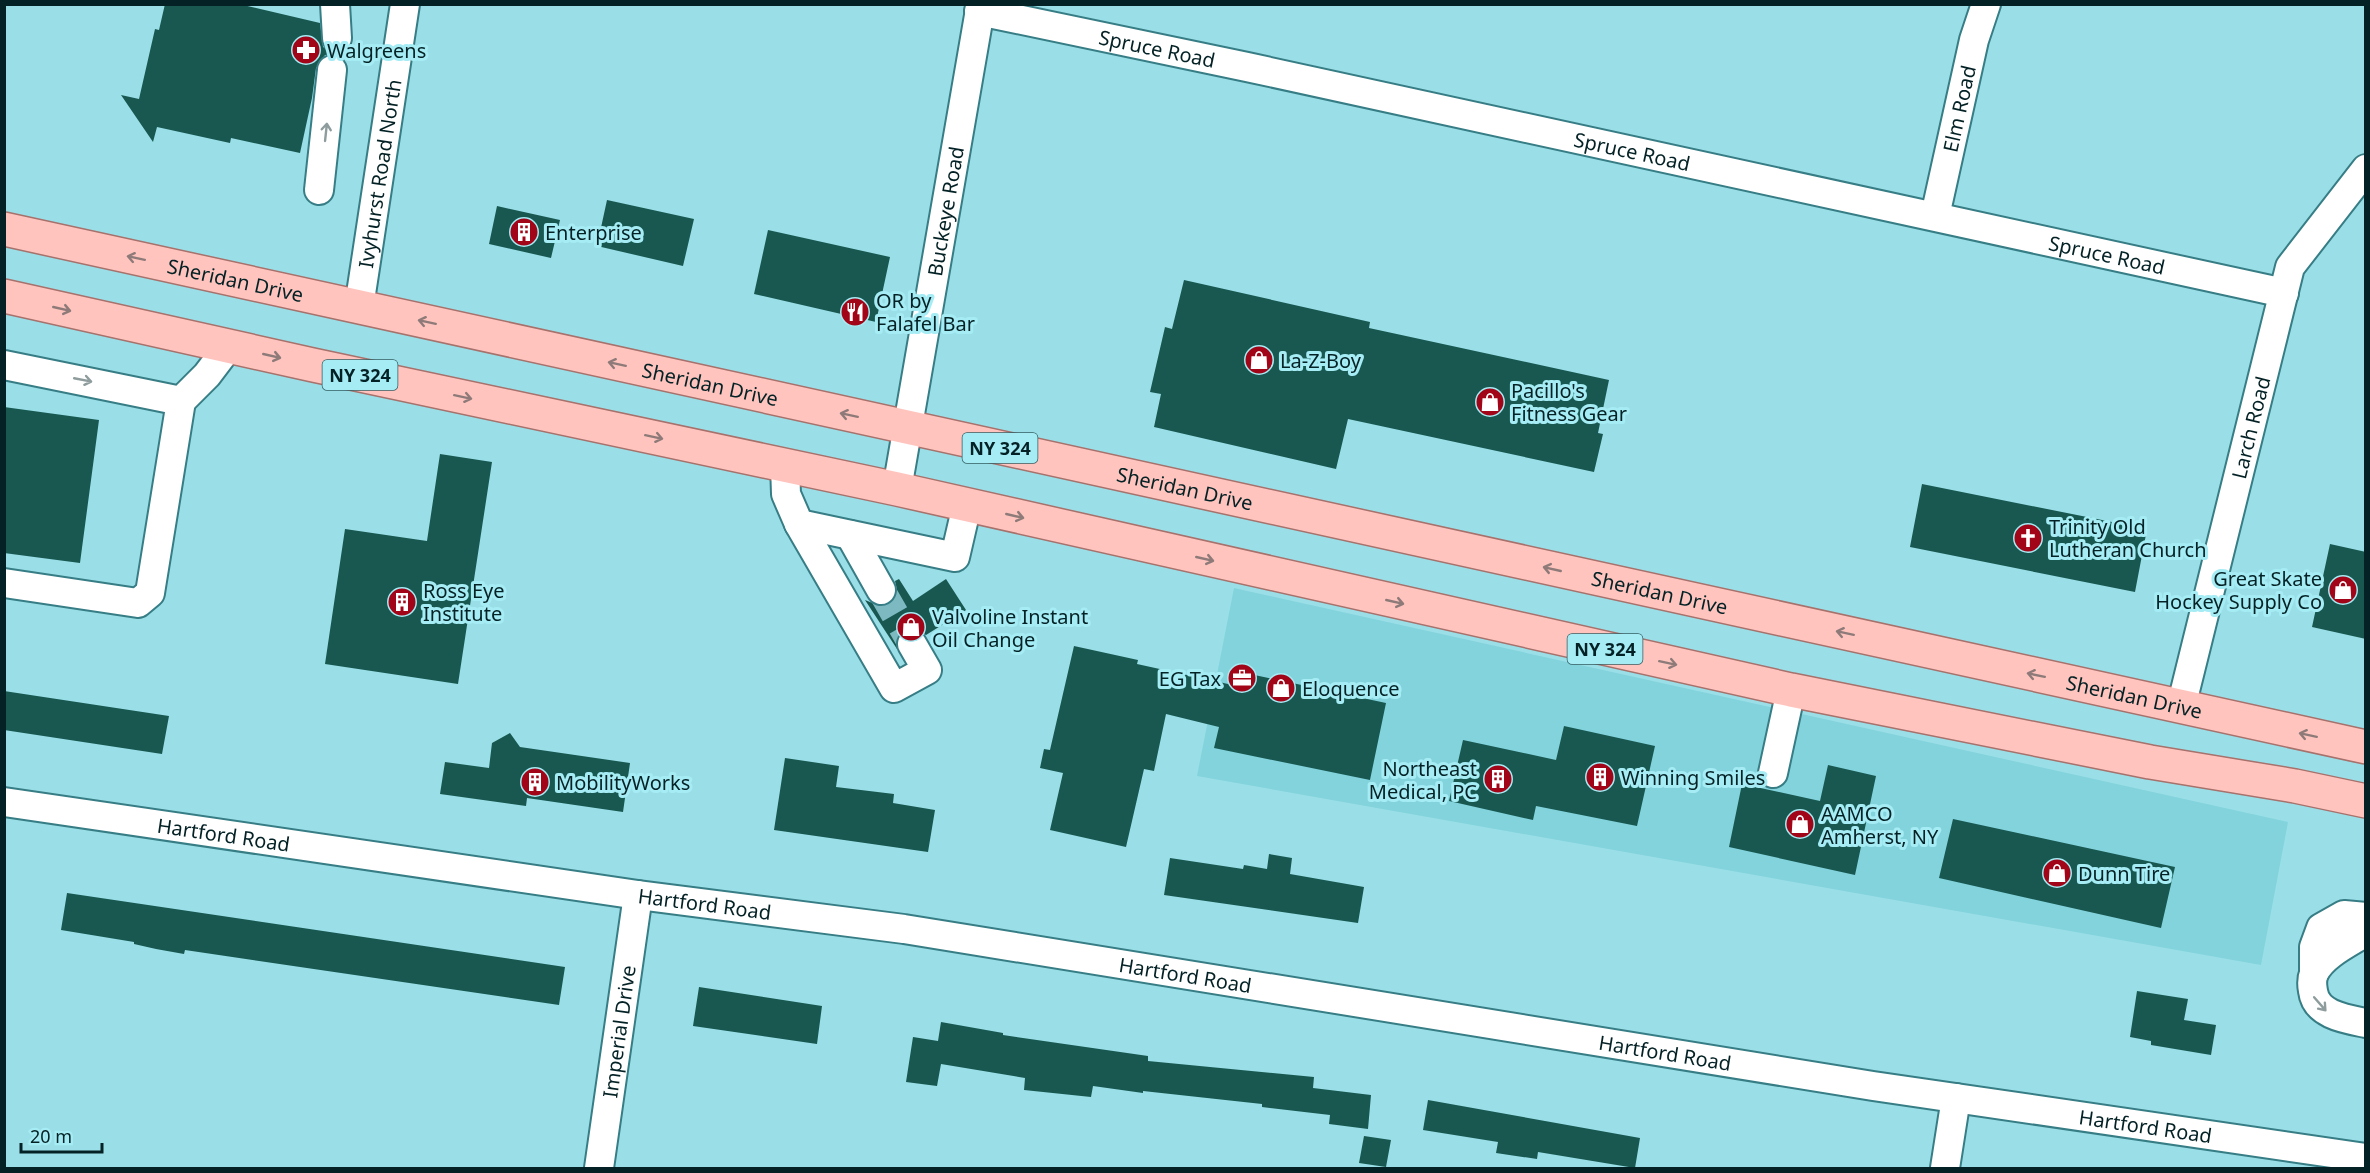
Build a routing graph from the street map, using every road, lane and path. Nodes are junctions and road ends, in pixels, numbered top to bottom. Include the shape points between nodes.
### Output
1 (335, 4) edge
2 (405, 4) edge
3 (1986, 4) edge
4 (980, 8) edge
5 (337, 38) dead end
6 (332, 70) dead end
7 (2366, 169) edge
8 (320, 190) dead end
9 (1935, 216) junction
10 (4, 229) edge
11 (2284, 293) junction
12 (4, 296) edge
13 (359, 308) junction
14 (229, 346) junction
15 (4, 365) edge
16 (181, 401) junction
17 (906, 427) junction
18 (785, 465) junction
19 (897, 489) junction
20 (967, 505) junction
21 (799, 524) junction
22 (850, 535) junction
23 (4, 583) edge
24 (881, 590) tunnel mouth
25 (912, 644) tunnel mouth
26 (1791, 690) junction
27 (2181, 707) junction
28 (2366, 747) edge
29 (1773, 773) dead end
30 (2366, 801) edge
31 (4, 802) edge
32 (638, 895) junction
33 (2366, 917) edge
34 (2366, 932) edge
35 (2313, 973) junction
36 (2366, 1023) edge
37 (1956, 1098) junction
38 (2366, 1158) edge
39 (599, 1168) edge
40 (1945, 1168) edge

1 - 5 street
2 - 13 street, Ivyhurst Road North
3 - 9 street, Elm Road via 1974,40
4 - 9 street, Spruce Road
4 - 17 street, Buckeye Road
8 -> 6 street
7 - 11 street, Larch Road via 2290,267
9 - 11 street, Spruce Road
13 -> 10 main road, Sheridan Drive / NY 324
11 - 27 street, Larch Road
12 -> 14 main road, NY 324
17 -> 13 main road, Sheridan Drive / NY 324
14 - 16 street
14 -> 18 main road, NY 324
15 -> 16 street
16 - 23 street via 150,593 144,600 138,603
17 - 19 street, Buckeye Road
27 -> 17 main road, Sheridan Drive / NY 324
18 - 19 main road, NY 324
18 - 21 street via 786,494
19 - 20 main road, NY 324
20 - 22 street via 954,557
20 -> 26 main road, NY 324
21 - 22 street
21 - 25 street via 894,688 927,670
22 - 24 street
26 - 29 street
26 - 30 main road, NY 324
28 -> 27 main road, Sheridan Drive / NY 324
31 - 32 street, Hartford Road
32 - 37 street, Hartford Road via 904,929
32 - 39 street, Imperial Drive
33 - 35 street via 2344,915 2321,928 2314,947
34 - 35 street via 2333,953
35 -> 36 street via 2314,998 2322,1009
37 - 38 street, Hartford Road
37 - 40 street

